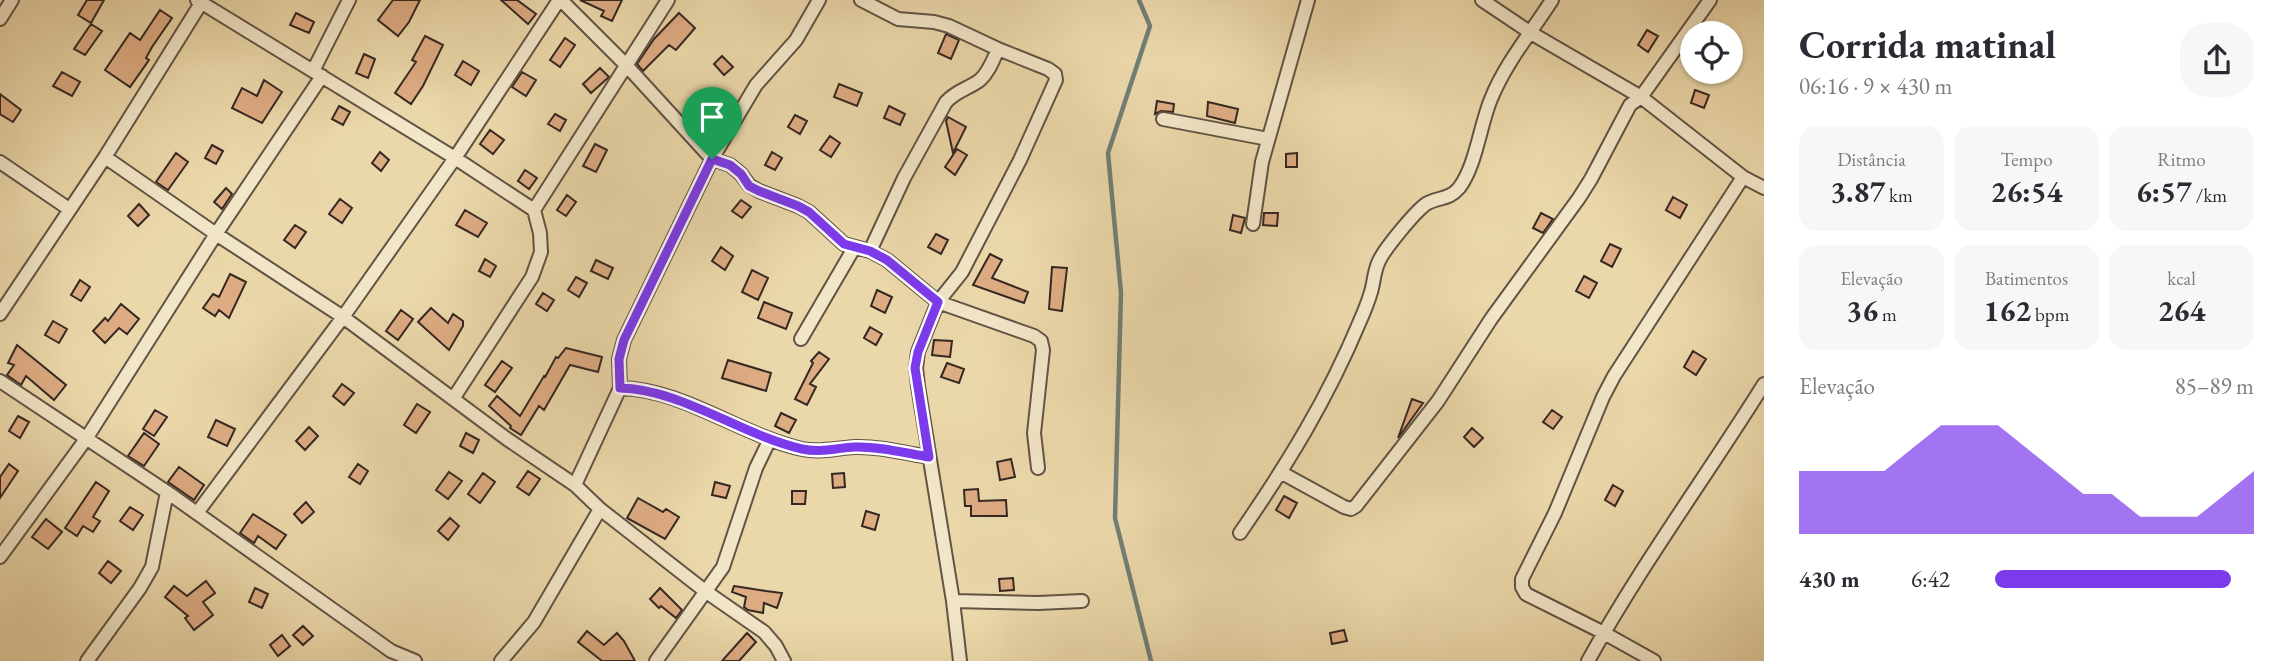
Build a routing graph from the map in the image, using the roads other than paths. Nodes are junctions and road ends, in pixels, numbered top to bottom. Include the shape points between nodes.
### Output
1 (12, 0) edge
2 (349, 0) edge
3 (560, 0) edge
4 (668, 0) edge
5 (818, 0) edge
6 (861, 0) edge
7 (1308, 0) edge
8 (1482, 0) edge
9 (1552, 0) edge
10 (1710, 0) edge
11 (200, 1) edge
12 (0, 19) edge
13 (1531, 33) junction
14 (998, 49) junction
15 (626, 65) junction
16 (317, 74) junction
17 (1641, 97) junction
18 (1163, 119) dead end
19 (1268, 139) junction
20 (105, 157) junction
21 (455, 158) junction
22 (712, 159) junction
23 (0, 162) edge
24 (1743, 177) junction
25 (1764, 188) edge
26 (69, 209) junction
27 (534, 210) junction
28 (1253, 224) dead end
29 (216, 234) junction
30 (853, 248) junction
31 (870, 251) junction
32 (938, 302) junction
33 (0, 314) edge
34 (343, 317) junction
35 (802, 339) dead end
36 (0, 381) edge
37 (1764, 384) edge
38 (620, 388) junction
39 (453, 399) junction
40 (86, 439) junction
41 (770, 439) junction
42 (929, 457) junction
43 (1038, 468) dead end
44 (1282, 473) junction
45 (575, 485) junction
46 (167, 492) junction
47 (600, 509) junction
48 (197, 513) junction
49 (1240, 533) dead end
50 (0, 558) edge
51 (705, 591) junction
52 (953, 601) junction
53 (1082, 601) dead end
54 (1604, 633) junction
55 (87, 661) edge
56 (415, 661) edge
57 (501, 661) edge
58 (656, 661) edge
59 (784, 661) edge
60 (960, 661) edge
61 (1588, 661) edge
62 (1654, 661) edge

1 - 12 street
2 - 16 street
3 - 15 street
3 - 21 street
4 - 15 street
5 - 22 street via 796,40 756,85
6 - 14 street via 898,19 948,26
7 - 19 street
8 - 13 street
9 - 13 street
10 - 17 street
11 - 16 street
11 - 20 street
13 - 17 street
13 - 44 street via 1522,41 1492,97 1460,186 1451,196 1427,204 1392,240 1379,261 1349,344
14 - 31 street via 985,75 946,102
14 - 32 street via 1048,69 1056,80 962,272
15 - 22 street
15 - 27 street
16 - 21 street
16 - 29 street
17 - 24 street
17 - 44 street via 1630,105 1579,198 1438,401 1356,506 1344,508
18 - 19 street
19 - 28 street
20 - 26 street
20 - 29 street
21 - 27 street
21 - 34 street
22 - 30 street via 730,165 749,186 809,212
22 - 38 street via 624,340
23 - 26 street
24 - 25 street
24 - 54 street via 1614,376 1522,579 1526,594
26 - 33 street
27 - 39 street via 541,252 532,276
29 - 34 street
29 - 40 street
30 - 31 street
30 - 35 street
31 - 32 street
32 - 42 street via 915,368
32 - 43 street via 1041,341 1034,433
34 - 39 street
34 - 48 street
36 - 40 street
37 - 54 street
38 - 41 street via 652,391
38 - 45 street
39 - 45 street
40 - 46 street
40 - 50 street
41 - 42 street via 819,452 854,447
41 - 51 street via 723,567
42 - 52 street
44 - 49 street
45 - 47 street
46 - 48 street
46 - 55 street via 152,566
47 - 51 street
47 - 57 street via 534,622
48 - 56 street via 384,646
51 - 58 street
51 - 59 street via 764,632
52 - 53 street
52 - 60 street
54 - 61 street
54 - 62 street

